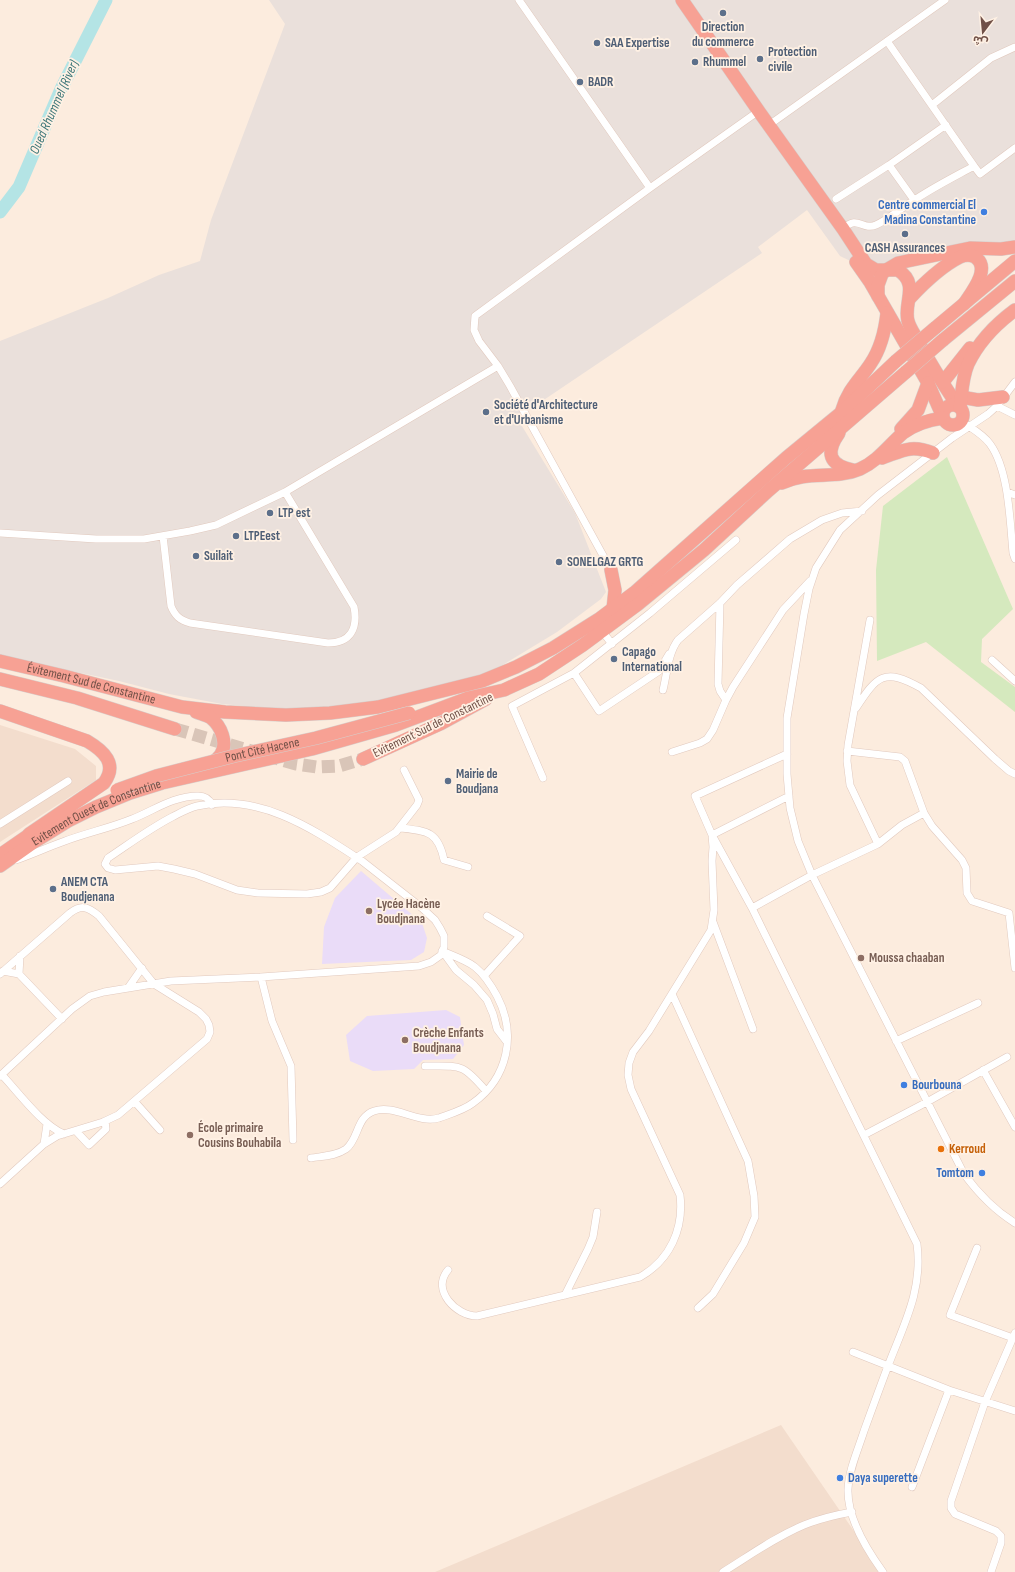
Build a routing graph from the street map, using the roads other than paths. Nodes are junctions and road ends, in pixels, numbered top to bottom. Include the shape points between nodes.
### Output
1 (519, 0) edge
2 (672, 0) edge
3 (682, 0) edge
4 (945, 0) edge
5 (887, 41) junction
6 (1014, 50) edge
7 (932, 105) junction
8 (753, 115) junction
9 (769, 125) junction
10 (946, 125) junction
11 (1015, 148) edge
12 (889, 165) junction
13 (974, 166) junction
14 (650, 188) junction
15 (836, 199) dead end
16 (914, 200) junction
17 (843, 229) junction
18 (1015, 247) edge
19 (1015, 261) edge
20 (886, 270) junction
21 (1015, 281) edge
22 (878, 296) junction
23 (910, 298) junction
24 (1015, 301) edge
25 (964, 304) junction
26 (1015, 310) edge
27 (887, 313) junction
28 (498, 366) junction
29 (943, 382) junction
30 (1015, 382) edge
31 (928, 383) junction
32 (1000, 402) junction
33 (962, 412) junction
34 (1015, 415) edge
35 (943, 416) junction
36 (844, 417) junction
37 (896, 440) junction
38 (933, 453) junction
39 (874, 460) junction
40 (854, 470) junction
41 (768, 491) junction
42 (285, 492) junction
43 (1007, 492) junction
44 (1015, 494) edge
45 (862, 511) junction
46 (0, 533) edge
47 (163, 536) junction
48 (736, 540) dead end
49 (1015, 559) edge
50 (611, 570) junction
51 (811, 580) junction
52 (635, 592) junction
53 (720, 603) junction
54 (613, 609) junction
55 (870, 620) dead end
56 (602, 631) junction
57 (612, 644) junction
58 (674, 645) junction
59 (992, 660) dead end
60 (0, 661) edge
61 (574, 673) junction
62 (0, 679) edge
63 (482, 681) junction
64 (1015, 681) edge
65 (504, 690) junction
66 (663, 690) dead end
67 (726, 700) junction
68 (182, 707) junction
69 (854, 710) junction
70 (0, 711) edge
71 (409, 716) junction
72 (175, 729) tunnel mouth
73 (847, 751) junction
74 (672, 752) dead end
75 (787, 754) junction
76 (363, 759) tunnel mouth
77 (404, 770) dead end
78 (1015, 774) edge
79 (200, 775) junction
80 (543, 778) dead end
81 (68, 781) dead end
82 (117, 790) joint
83 (789, 796) junction
84 (212, 804) junction
85 (924, 813) junction
86 (0, 824) edge
87 (400, 828) junction
88 (29, 834) junction
89 (712, 835) junction
90 (878, 844) junction
91 (357, 857) junction
92 (1, 862) edge
93 (468, 867) dead end
94 (812, 875) junction
95 (752, 908) junction
96 (487, 916) dead end
97 (713, 922) junction
98 (442, 951) junction
99 (20, 956) junction
100 (142, 968) junction
101 (1015, 968) edge
102 (2, 972) edge
103 (19, 974) junction
104 (484, 976) junction
105 (261, 977) junction
106 (154, 984) junction
107 (128, 988) junction
108 (672, 994) junction
109 (978, 1003) dead end
110 (62, 1019) junction
111 (753, 1029) dead end
112 (896, 1041) junction
113 (507, 1042) junction
114 (1007, 1057) dead end
115 (425, 1066) dead end
116 (983, 1070) junction
117 (1, 1076) edge
118 (486, 1091) junction
119 (135, 1102) junction
120 (928, 1102) junction
121 (106, 1121) junction
122 (47, 1124) junction
123 (1015, 1127) edge
124 (160, 1130) dead end
125 (76, 1131) junction
126 (65, 1134) junction
127 (864, 1135) junction
128 (293, 1140) dead end
129 (44, 1144) junction
130 (311, 1158) dead end
131 (0, 1184) edge
132 (597, 1212) dead end
133 (1015, 1222) edge
134 (977, 1248) dead end
135 (448, 1270) dead end
136 (565, 1296) junction
137 (698, 1308) dead end
138 (1014, 1335) edge
139 (853, 1352) dead end
140 (888, 1366) junction
141 (950, 1390) junction
142 (985, 1402) junction
143 (1015, 1411) edge
144 (912, 1487) dead end
145 (852, 1512) junction
146 (727, 1571) edge
147 (883, 1572) edge
148 (990, 1572) edge

1 - 14 street
2 - 8 highway
3 - 9 highway
4 - 5 street
5 - 7 street
5 - 9 street
6 - 7 street via 991,58
7 - 10 street
8 - 14 street
8 - 22 highway
9 - 17 highway
10 - 12 street
10 - 13 street
11 - 13 street via 980,174
12 - 15 street
12 - 16 street
13 - 16 street
14 - 28 street via 474,316 474,330 479,341
16 - 17 street via 876,225 866,226 853,222
17 - 20 highway via 866,264 876,270
18 - 20 highway via 970,248 898,263
19 - 25 highway
20 - 22 highway via 879,279
20 - 23 highway via 898,270 902,273 908,283
21 - 36 highway, bridge via 906,372
22 - 27 highway
23 - 25 highway via 951,262 968,255 978,259 982,272
23 - 29 highway via 907,314 910,325
24 - 29 highway via 982,333
25 - 36 highway, bridge via 896,361
26 - 33 highway via 985,338 968,364 964,377
27 - 31 highway
27 - 36 highway via 877,352 851,388 845,400
28 - 42 street
28 - 50 street
29 - 33 highway
30 - 32 street
31 - 35 highway
31 - 37 highway via 921,405 899,432
32 - 33 street
32 - 33 highway via 978,400
32 - 34 street
33 - 35 highway via 949,405 944,409
33 - 38 street via 952,438
33 - 43 street via 994,450
35 - 37 highway via 917,424
36 - 40 highway via 832,445 831,455 840,467
36 - 41 highway
36 - 52 highway via 786,458
37 - 39 highway
38 - 39 highway via 910,448
38 - 45 street via 878,494
39 - 40 highway
40 - 41 highway via 838,474 803,476 786,481
41 - 56 highway via 704,550
42 - 47 street via 216,525
42 - 47 street via 354,608 355,626 350,635 338,643 183,621 172,606
43 - 44 street
43 - 49 street
45 - 51 street via 840,530
45 - 53 street via 822,520 790,538
46 - 47 street via 124,540
48 - 57 street
50 - 52 highway via 623,585
50 - 54 highway via 615,590
51 - 67 street via 783,610
51 - 75 street via 787,718
52 - 54 highway
53 - 58 street
53 - 67 street via 718,684
54 - 63 highway via 553,648
55 - 69 street
56 - 57 street
56 - 65 highway via 539,674
57 - 61 street
58 - 61 street via 659,671 599,711
58 - 66 street
59 - 64 street
60 - 68 highway, Évitement Sud de Constantine
61 - 80 street via 512,706
62 - 72 highway, Évitement Sud de Constantine via 77,698
63 - 68 highway via 378,707 330,713 286,715
63 - 71 highway
65 - 71 highway
65 - 76 highway, Evitement Sud de Constantine via 440,724
67 - 74 street via 707,738 700,743
68 - 79 highway via 210,718 219,727 223,737 220,755
69 - 73 street
69 - 78 street via 872,684 883,677 906,679 921,688 1000,763
70 - 88 highway via 87,741 104,753 109,762 108,778 104,783
71 - 79 highway, Pont Cité Hacene via 396,725 312,749
71 - 82 highway, Pont Cité Hacene, bridge via 234,756 156,776
73 - 85 street via 900,758 905,761
73 - 90 street via 850,785
75 - 83 street
75 - 89 street via 695,796
77 - 87 street via 419,800
79 - 92 highway, Evitement Ouest de Constantine via 162,783 96,807
81 - 86 street
82 - 88 highway, Evitement Ouest de Constantine via 76,808
83 - 89 street
83 - 94 street via 798,841
84 - 91 street via 250,805 266,809 310,828
84 - 91 street via 185,810 148,830 108,858 105,864 115,870 158,866 174,868 237,890 307,894 330,888
84 - 92 street via 206,797 179,798 132,819 64,841 34,854
85 - 90 street via 902,825
85 - 101 street via 962,860 966,868 967,893 972,901 1009,913
87 - 91 street
87 - 93 street via 429,832 442,847 444,860
88 - 92 highway, Evitement Ouest de Constantine
89 - 95 street
89 - 97 street
90 - 94 street
91 - 98 street via 435,920 444,936
94 - 95 street
94 - 112 street
95 - 127 street
96 - 104 street via 520,936
97 - 108 street via 706,939
97 - 111 street
98 - 104 street via 474,967
98 - 105 street via 441,955 431,962 419,966
98 - 113 street via 456,970 487,1000 497,1030
99 - 100 street via 70,913 84,907 99,916
99 - 102 street
99 - 103 street
100 - 106 street
100 - 107 street
102 - 103 street
103 - 110 street
104 - 113 street via 503,1007 508,1033
105 - 106 street
105 - 128 street via 272,1022 291,1066
106 - 107 street
106 - 119 street via 199,1012 206,1019 210,1032 207,1039
107 - 110 street via 90,996
108 - 136 street via 633,1052 628,1075 638,1108 680,1195 681,1207 676,1236 661,1261 640,1277
108 - 137 street via 748,1161 754,1196 755,1217 744,1243 714,1294
109 - 112 street
110 - 117 street
112 - 120 street
113 - 118 street via 507,1053 498,1075
114 - 116 street
115 - 118 street via 463,1068
116 - 120 street
116 - 123 street
117 - 122 street
118 - 130 street via 472,1104 437,1118 419,1118 384,1110 374,1111 364,1118 352,1143 346,1149 333,1155
119 - 121 street
119 - 124 street
120 - 127 street
120 - 133 street via 964,1174 978,1194
121 - 125 street
121 - 125 street via 106,1129 89,1145
122 - 126 street
122 - 129 street
125 - 126 street
126 - 129 street
127 - 140 street via 917,1244 919,1270 911,1308
129 - 131 street
132 - 136 street via 593,1237
134 - 138 street via 950,1315
135 - 136 street via 443,1280 444,1293 455,1309 469,1316
138 - 142 street
139 - 140 street
140 - 141 street
140 - 145 street via 853,1462 848,1490
141 - 142 street
141 - 144 street
142 - 143 street
142 - 148 street via 951,1502 955,1514 996,1531 1000,1536 1001,1543
145 - 146 street via 804,1525 785,1534
145 - 147 street via 870,1553

